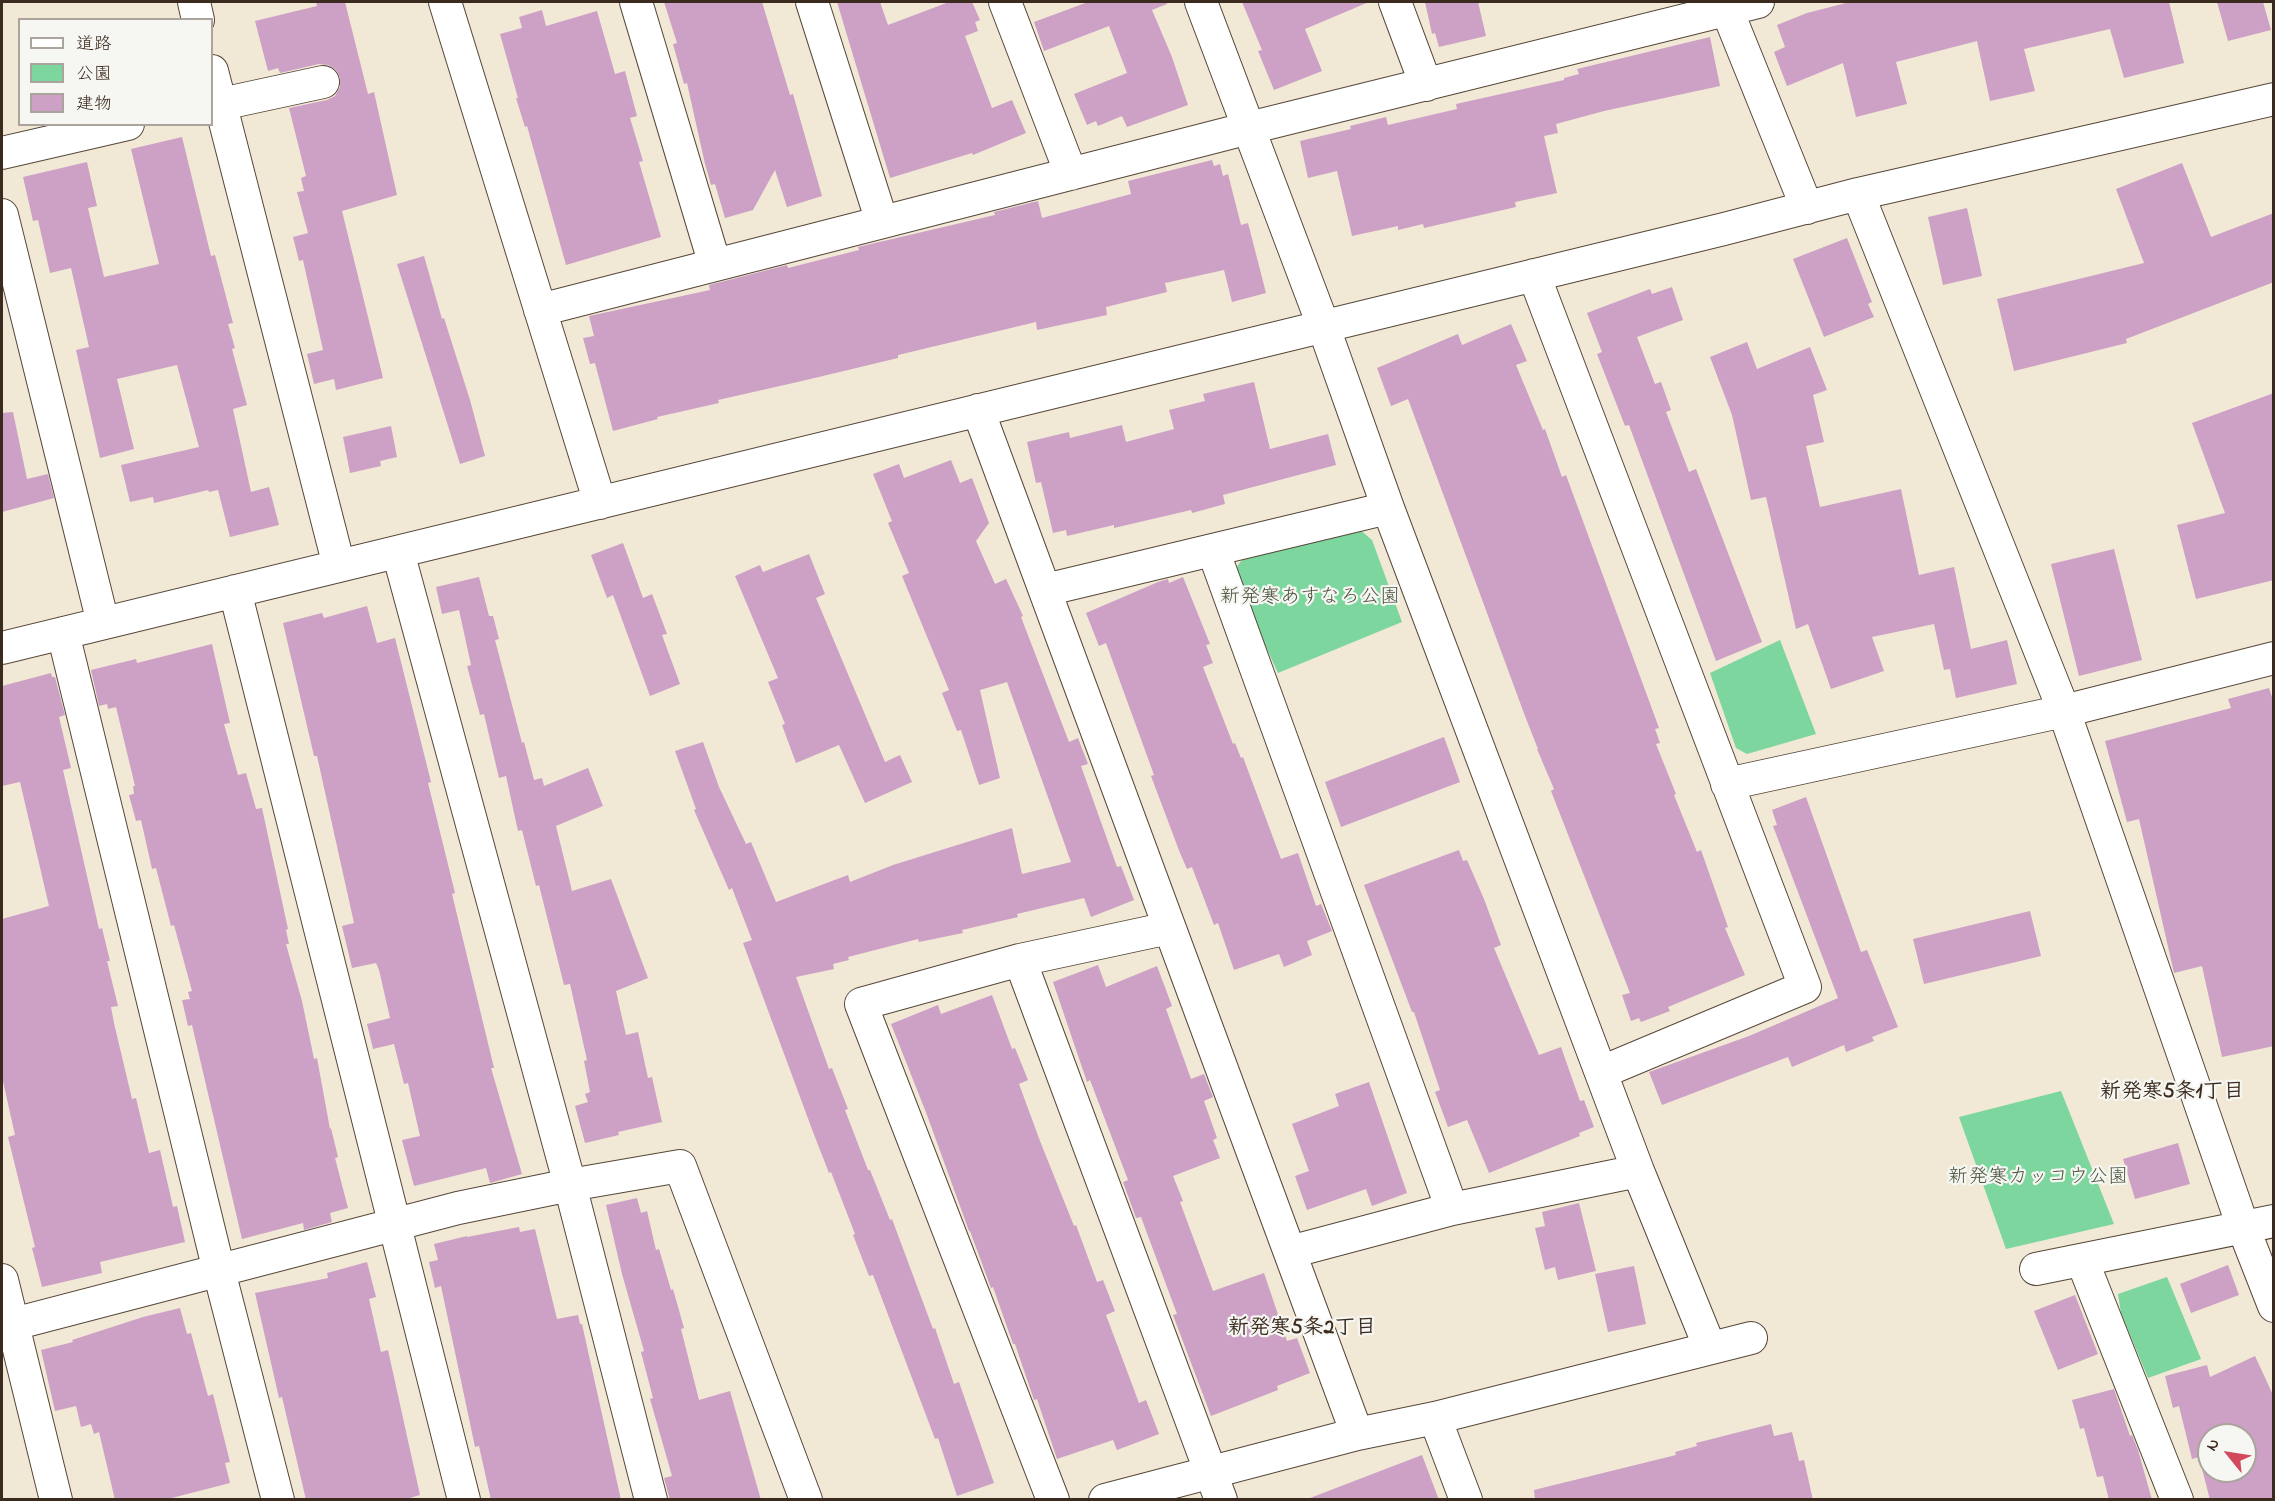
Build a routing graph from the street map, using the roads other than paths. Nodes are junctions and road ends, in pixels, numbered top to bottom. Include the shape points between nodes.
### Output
1 (194, 2) edge
2 (445, 2) edge
3 (636, 2) edge
4 (812, 2) edge
5 (1005, 2) edge
6 (1201, 2) edge
7 (1395, 2) edge
8 (1758, 2) edge
9 (1727, 10) junction
10 (198, 18) edge
11 (213, 80) edge
12 (323, 82) dead end
13 (1426, 85) junction
14 (2274, 99) edge
15 (216, 105) edge
16 (119, 126) edge
17 (1249, 128) junction
18 (2, 153) edge
19 (1071, 174) junction
20 (1858, 194) junction
21 (1807, 208) junction
22 (2, 215) edge
23 (882, 222) junction
24 (715, 265) junction
25 (1534, 275) junction
26 (540, 309) junction
27 (1323, 325) junction
28 (978, 410) junction
29 (600, 503) junction
30 (1388, 508) junction
31 (1213, 550) junction
32 (398, 552) junction
33 (339, 566) junction
34 (1045, 590) junction
35 (235, 591) junction
36 (103, 623) junction
37 (63, 633) junction
38 (2, 648) edge
39 (2274, 657) edge
40 (2064, 711) junction
41 (1728, 784) junction
42 (1168, 928) junction
43 (1020, 960) junction
44 (1602, 1072) junction
45 (1638, 1171) junction
46 (570, 1185) junction
47 (1452, 1209) junction
48 (2274, 1221) edge
49 (394, 1225) junction
50 (2243, 1227) junction
51 (1290, 1252) junction
52 (2082, 1260) junction
53 (2036, 1269) dead end
54 (219, 1271) junction
55 (2, 1280) edge
56 (2274, 1306) edge
57 (7, 1326) edge
58 (1751, 1338) dead end
59 (1710, 1348) junction
60 (1436, 1418) junction
61 (1357, 1434) junction
62 (1216, 1486) edge
63 (56, 1500) edge
64 (278, 1500) edge
65 (464, 1500) edge
66 (651, 1500) edge
67 (806, 1500) edge
68 (1053, 1500) edge
69 (1105, 1500) edge
70 (1466, 1500) edge
71 (2177, 1500) edge

1 - 10 street
2 - 26 street
3 - 24 street
4 - 23 street
5 - 19 street
6 - 17 street
7 - 13 street
8 - 9 street
9 - 13 street
9 - 21 street
11 - 15 street
12 - 15 street
13 - 17 street
14 - 20 street
15 - 33 street
16 - 18 street
17 - 19 street
17 - 27 street
19 - 23 street
20 - 21 street
20 - 40 street
21 - 25 street
22 - 36 street
23 - 24 street
24 - 26 street
25 - 27 street
25 - 41 street
26 - 29 street
27 - 28 street
27 - 30 street
28 - 29 street
28 - 34 street
29 - 32 street
30 - 31 street
30 - 44 street
31 - 34 street
31 - 47 street
32 - 33 street
32 - 46 street
33 - 35 street
34 - 42 street
35 - 36 street
35 - 49 street
36 - 37 street
37 - 38 street
37 - 54 street
39 - 40 street
40 - 41 street
40 - 50 street
41 - 44 street via 1806,987
42 - 43 street
42 - 51 street
43 - 62 street
43 - 68 street via 861,1004
44 - 45 street
45 - 47 street
45 - 59 street
46 - 49 street
46 - 66 street
46 - 67 street via 680,1166
47 - 51 street
48 - 50 street
49 - 54 street
49 - 65 street
50 - 52 street
50 - 56 street
51 - 61 street
52 - 53 street
52 - 71 street
54 - 57 street
54 - 64 street
55 - 57 street
57 - 63 street
58 - 59 street
59 - 60 street
60 - 61 street
60 - 70 street
61 - 62 street
62 - 69 street

